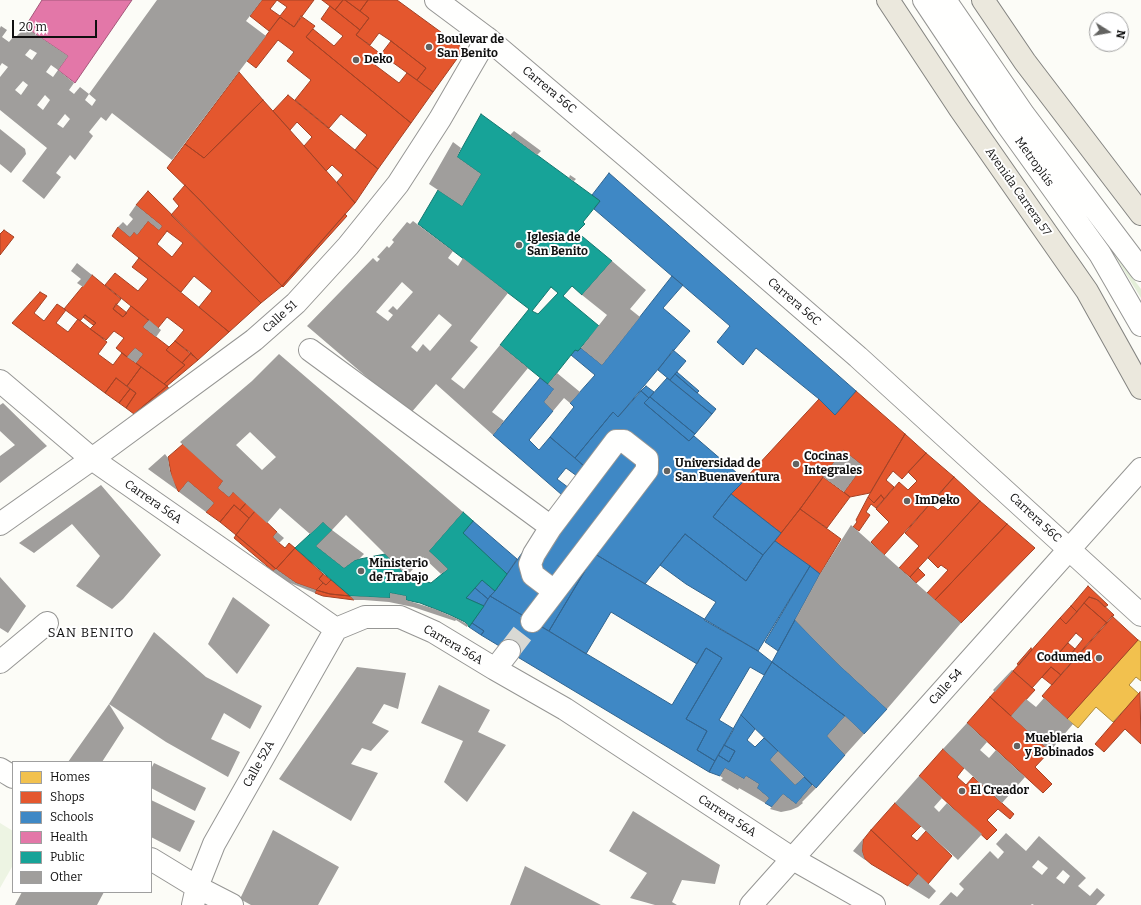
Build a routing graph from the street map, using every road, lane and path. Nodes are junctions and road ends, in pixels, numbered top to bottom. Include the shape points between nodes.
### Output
1 (436, 0) edge
2 (888, 0) edge
3 (924, 0) edge
4 (945, 0) edge
5 (983, 0) edge
6 (486, 38) junction
7 (1141, 214) edge
8 (1141, 270) edge
9 (1141, 325) edge
10 (310, 350) dead end
11 (0, 381) edge
12 (1141, 388) edge
13 (92, 459) junction
14 (1141, 469) edge
15 (0, 524) edge
16 (551, 527) junction
17 (1069, 550) junction
18 (554, 591) junction
19 (1141, 615) edge
20 (532, 621) tunnel mouth
21 (47, 623) dead end
22 (336, 629) junction
23 (509, 651) tunnel mouth
24 (0, 662) edge
25 (495, 670) junction
26 (0, 769) edge
27 (12, 776) edge
28 (793, 859) junction
29 (152, 860) edge
30 (195, 896) edge
31 (232, 905) edge
32 (751, 905) edge
33 (874, 905) edge

1 - 6 street, Carrera 56C
2 - 12 main road, Avenida Carrera 57 via 1086,292
3 - 9 street, Metroplús via 1006,123 1100,254
4 - 8 street, Metroplús via 1024,115
5 - 7 main road via 1025,62
6 - 13 street, Calle 51 via 440,119 398,184 348,246 296,303 254,340
6 - 17 street, Carrera 56C via 852,352
10 - 16 street
11 - 13 street, Carrera 56A
13 - 15 street, Calle 51
13 - 22 street, Carrera 56A
14 - 17 street, Calle 54
16 - 18 street via 530,564 533,575
16 - 18 street via 616,442 624,441 647,458 647,470
17 - 19 street, Carrera 56C
17 - 28 street, Calle 54
18 - 20 street
21 - 24 street
22 - 25 street, Carrera 56A via 365,617 400,617 434,632
22 - 30 street, Calle 52A via 214,844
23 - 25 street
25 - 28 street, Carrera 56A via 565,709
26 - 27 street
28 - 32 street, Calle 54
28 - 33 street, Carrera 56A
29 - 30 street
30 - 31 street

